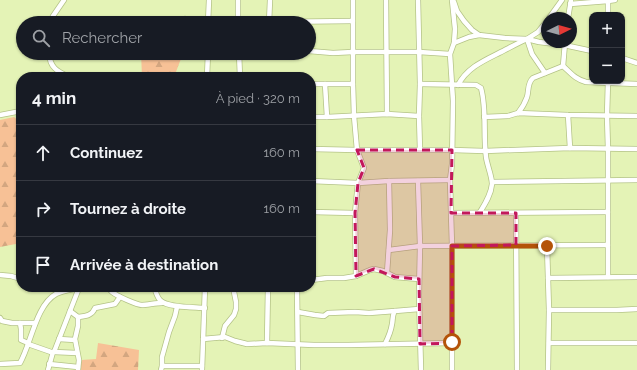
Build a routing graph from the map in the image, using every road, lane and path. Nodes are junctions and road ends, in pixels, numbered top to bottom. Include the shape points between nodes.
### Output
1 (64, 0) edge
2 (209, 0) edge
3 (238, 0) edge
4 (270, 0) edge
5 (353, 0) edge
6 (386, 0) edge
7 (418, 0) edge
8 (452, 0) edge
9 (562, 0) edge
10 (615, 0) edge
11 (608, 1) junction
12 (571, 2) edge
13 (553, 12) edge
14 (569, 12) edge
15 (608, 12) edge
16 (53, 16) edge
17 (208, 16) edge
18 (238, 16) edge
19 (269, 16) edge
20 (353, 21) junction
21 (316, 22) edge
22 (541, 28) edge
23 (479, 34) junction
24 (527, 39) junction
25 (541, 42) edge
26 (454, 43) junction
27 (577, 47) edge
28 (564, 48) edge
29 (589, 50) edge
30 (316, 52) edge
31 (353, 52) junction
32 (386, 52) junction
33 (419, 52) junction
34 (450, 54) junction
35 (625, 59) edge
36 (50, 60) edge
37 (208, 60) edge
38 (239, 60) edge
39 (637, 63) edge
40 (563, 66) junction
41 (59, 72) edge
42 (207, 72) edge
43 (240, 72) edge
44 (545, 73) junction
45 (589, 82) edge
46 (625, 83) edge
47 (316, 84) edge
48 (325, 84) junction
49 (353, 84) junction
50 (420, 84) junction
51 (608, 84) edge
52 (637, 84) edge
53 (452, 85) junction
54 (458, 85) junction
55 (16, 112) edge
56 (518, 112) junction
57 (386, 114) junction
58 (0, 115) edge
59 (568, 115) junction
60 (354, 116) junction
61 (419, 116) junction
62 (607, 116) junction
63 (637, 116) edge
64 (316, 117) edge
65 (327, 117) junction
66 (484, 117) junction
67 (570, 148) junction
68 (637, 148) edge
69 (316, 149) edge
70 (608, 149) junction
71 (357, 150) junction
72 (420, 150) junction
73 (452, 150) junction
74 (485, 152) junction
75 (450, 180) junction
76 (608, 180) junction
77 (637, 180) edge
78 (316, 181) edge
79 (389, 181) junction
80 (418, 181) junction
81 (492, 182) junction
82 (358, 183) junction
83 (316, 212) edge
84 (480, 212) junction
85 (608, 212) junction
86 (355, 213) junction
87 (451, 213) junction
88 (516, 213) junction
89 (608, 245) junction
90 (420, 246) junction
91 (452, 246) junction
92 (516, 246) junction
93 (547, 246) junction
94 (389, 250) junction
95 (387, 273) junction
96 (0, 275) edge
97 (356, 276) junction
98 (637, 276) edge
99 (608, 277) junction
100 (16, 278) edge
101 (419, 278) junction
102 (548, 278) junction
103 (316, 279) edge
104 (64, 292) edge
105 (79, 292) edge
106 (112, 292) edge
107 (156, 292) edge
108 (206, 292) edge
109 (234, 292) edge
110 (268, 292) edge
111 (297, 292) edge
112 (120, 297) junction
113 (162, 303) junction
114 (177, 307) junction
115 (205, 308) junction
116 (419, 309) junction
117 (637, 309) edge
118 (70, 310) junction
119 (549, 310) junction
120 (395, 311) junction
121 (298, 312) junction
122 (78, 317) junction
123 (0, 318) edge
124 (20, 323) junction
125 (35, 323) junction
126 (222, 338) junction
127 (59, 339) junction
128 (203, 339) junction
129 (75, 340) junction
130 (452, 342) junction
131 (267, 343) junction
132 (548, 343) junction
133 (637, 343) edge
134 (28, 344) junction
135 (298, 344) junction
136 (385, 344) junction
137 (420, 344) junction
138 (53, 352) junction
139 (77, 353) junction
140 (0, 364) edge
141 (18, 364) junction
142 (49, 364) junction
143 (162, 368) edge
144 (202, 368) edge
145 (78, 369) edge
146 (19, 370) edge
147 (48, 370) edge
148 (298, 370) edge
149 (421, 370) edge
150 (452, 370) edge
151 (517, 370) edge
152 (548, 370) edge

1 - 16 street
2 - 17 street
3 - 18 street
4 - 19 street
5 - 20 street
6 - 32 street
7 - 33 street
8 - 23 street via 464,21
8 - 26 street
9 - 13 street
10 - 11 street
11 - 12 street
11 - 15 street
12 - 14 street
20 - 21 street
20 - 31 street
22 - 24 street
23 - 24 street
23 - 26 street
24 - 25 street
24 - 44 street via 532,54
24 - 54 street via 475,65
26 - 34 street
27 - 29 street
28 - 40 street
30 - 31 street
31 - 32 street
31 - 49 street
32 - 33 street
32 - 57 street
33 - 34 street
33 - 50 street
34 - 53 street
35 - 39 street
36 - 41 street
37 - 42 street
38 - 43 street
40 - 44 street
40 - 45 street via 579,80
44 - 56 street via 530,80 527,98
46 - 52 street
47 - 48 street
48 - 49 street
48 - 65 street
49 - 60 street
50 - 53 street
50 - 61 street
51 - 62 street
53 - 54 street
53 - 73 street
54 - 66 street via 476,85 482,88
55 - 58 street
56 - 59 street
56 - 66 street via 508,116
57 - 60 street
57 - 61 street
59 - 62 street
59 - 67 street
60 - 65 street
60 - 71 street
61 - 72 street
62 - 63 street
62 - 70 street
64 - 65 street
66 - 74 street
67 - 70 street
67 - 74 street
68 - 70 street
69 - 71 street
70 - 76 street
71 - 72 street
71 - 82 street via 364,168
72 - 73 street
73 - 74 street
73 - 75 street
74 - 81 street
75 - 80 street
75 - 87 street
76 - 77 street
76 - 81 street
76 - 85 street
78 - 82 street
79 - 80 street
79 - 82 street
79 - 94 street
80 - 90 street
81 - 84 street via 489,196
82 - 86 street
83 - 86 street
84 - 87 street
84 - 88 street
85 - 88 street
85 - 89 street
86 - 97 street
87 - 91 street
88 - 92 street
89 - 93 street
89 - 99 street
90 - 91 street
90 - 94 street
90 - 101 street
91 - 92 street
91 - 130 street
92 - 93 street
92 - 151 street
93 - 102 street
94 - 95 street
95 - 97 street via 370,270
95 - 101 street via 395,277
96 - 100 street
97 - 103 street
98 - 99 street
99 - 102 street
101 - 116 street
102 - 119 street
104 - 125 street via 56,294 45,304
105 - 118 street
106 - 112 street
107 - 113 street
108 - 115 street
109 - 126 street via 236,309 225,326
110 - 131 street
111 - 121 street
112 - 113 street via 144,305
112 - 122 street via 115,304 95,308 91,314
113 - 114 street
114 - 115 street
114 - 143 street via 168,332
115 - 128 street
116 - 120 street
116 - 137 street
117 - 119 street
118 - 122 street
118 - 127 street
119 - 132 street
120 - 121 street via 328,313 324,316
120 - 136 street
121 - 135 street
122 - 129 street
123 - 124 street via 2,321
124 - 125 street
124 - 134 street via 20,340
125 - 134 street
126 - 128 street
126 - 131 street via 247,344
127 - 129 street
127 - 138 street
128 - 144 street
129 - 139 street
130 - 137 street
130 - 150 street
131 - 135 street
132 - 133 street
132 - 152 street
134 - 138 street
134 - 141 street
135 - 136 street
135 - 148 street
136 - 137 street
137 - 149 street
138 - 139 street
138 - 142 street
139 - 145 street
140 - 141 street
141 - 146 street
142 - 145 street
142 - 147 street
143 - 144 street

